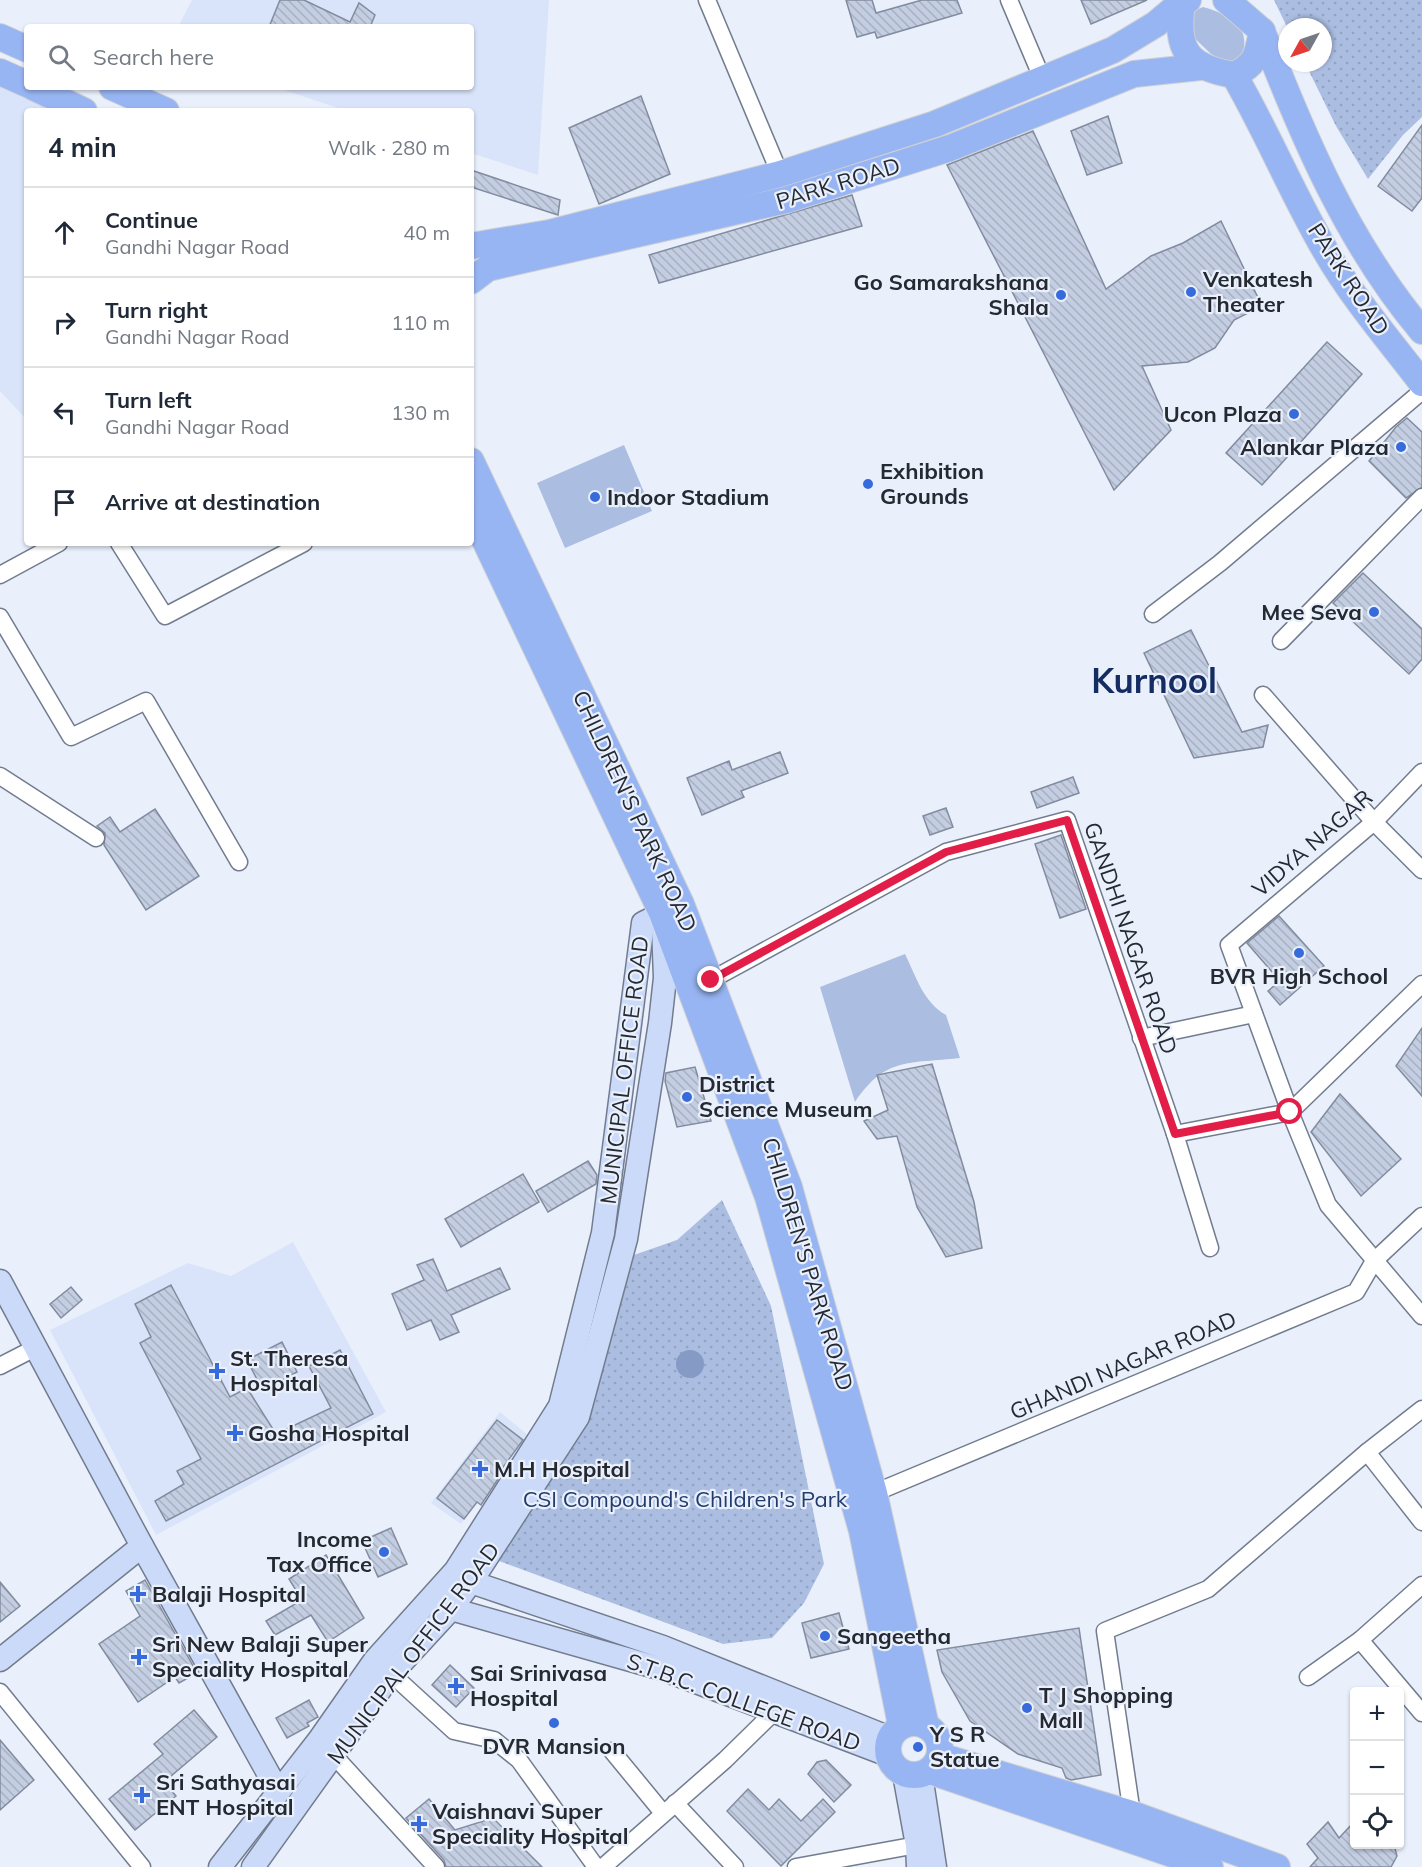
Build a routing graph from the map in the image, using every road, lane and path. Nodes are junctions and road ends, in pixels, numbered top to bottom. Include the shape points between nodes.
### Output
1 (707, 0) edge
2 (1009, 0) edge
3 (1226, 0) edge
4 (1185, 1) edge
5 (1262, 31) junction
6 (0, 38) edge
7 (24, 48) edge
8 (1200, 67) junction
9 (0, 72) edge
10 (1234, 75) junction
11 (1042, 78) junction
12 (24, 83) edge
13 (39, 90) edge
14 (119, 90) edge
15 (78, 108) edge
16 (159, 108) edge
17 (780, 174) junction
18 (474, 246) edge
19 (474, 279) edge
20 (1419, 322) edge
21 (1422, 383) edge
22 (1422, 391) edge
23 (474, 468) edge
24 (1422, 497) edge
25 (474, 517) edge
26 (54, 546) edge
27 (121, 546) edge
28 (298, 546) edge
29 (0, 576) edge
30 (1153, 614) dead end
31 (0, 617) edge
32 (1281, 641) dead end
33 (1263, 694) dead end
34 (1422, 772) edge
35 (0, 776) edge
36 (1374, 822) junction
37 (96, 838) dead end
38 (239, 862) dead end
39 (1422, 870) edge
40 (671, 908) junction
41 (711, 980) junction
42 (1422, 984) edge
43 (1254, 1014) junction
44 (1141, 1038) junction
45 (1290, 1112) junction
46 (1175, 1134) junction
47 (1422, 1216) edge
48 (1210, 1248) dead end
49 (1374, 1261) junction
50 (0, 1281) edge
51 (1422, 1316) edge
52 (35, 1348) junction
53 (0, 1366) edge
54 (1422, 1409) edge
55 (1367, 1452) junction
56 (874, 1493) junction
57 (1422, 1522) edge
58 (142, 1546) junction
59 (464, 1576) junction
60 (1422, 1585) edge
61 (433, 1592) junction
62 (451, 1609) junction
63 (594, 1624) junction
64 (1360, 1640) junction
65 (590, 1649) junction
66 (0, 1660) edge
67 (383, 1666) junction
68 (1308, 1677) dead end
69 (0, 1692) edge
70 (774, 1712) junction
71 (1422, 1713) edge
72 (327, 1748) junction
73 (612, 1751) dead end
74 (913, 1752) junction
75 (278, 1791) junction
76 (669, 1808) junction
77 (1132, 1814) junction
78 (917, 1856) edge
79 (263, 1863) edge
80 (141, 1867) edge
81 (220, 1867) edge
82 (436, 1867) edge
83 (596, 1867) edge
84 (603, 1867) edge
85 (735, 1867) edge
86 (796, 1867) edge
87 (935, 1867) edge
88 (1210, 1867) edge
89 (1277, 1867) edge

1 - 17 street
2 - 11 street
3 - 5 main road
4 - 8 main road via 1178,29 1187,51
4 - 11 main road, PARK ROAD via 1113,50
5 - 10 main road via 1251,67
5 - 20 main road, PARK ROAD via 1298,126 1349,228
6 - 7 main road
8 - 10 main road, PARK ROAD
8 - 19 main road, PARK ROAD via 1134,74 951,148 808,193 488,268
9 - 12 main road
10 - 21 main road, PARK ROAD via 1325,250 1367,313
11 - 17 main road, PARK ROAD via 935,124
13 - 15 main road
14 - 16 main road
17 - 18 main road, PARK ROAD via 549,233
22 - 30 street via 1220,563
23 - 40 main road, CHILDREN'S PARK ROAD
24 - 32 street
25 - 40 main road, CHILDREN'S PARK ROAD
26 - 29 street
27 - 28 street via 165,616
31 - 38 street via 71,737 146,701
33 - 36 street
34 - 36 street, VIDYA NAGAR
35 - 37 street
36 - 39 street
36 - 43 street, VIDYA NAGAR via 1229,945
40 - 41 main road, CHILDREN'S PARK ROAD
40 - 59 main road, MUNICIPAL OFFICE ROAD via 660,1023 626,1239 578,1417
40 - 59 main road, MUNICIPAL OFFICE ROAD via 643,923 603,1233 560,1406
40 - 74 main road, CHILDREN'S PARK ROAD via 768,1197 862,1531
41 - 44 street, GANDHI NAGAR ROAD via 946,852 1067,820
41 - 56 main road, CHILDREN'S PARK ROAD via 789,1187
42 - 45 street
43 - 44 street
43 - 45 street
44 - 46 street, GANDHI NAGAR ROAD
45 - 46 street
45 - 49 street via 1328,1206
46 - 48 street, GANDHI NAGAR ROAD
47 - 49 street, GHANDI NAGAR ROAD
49 - 51 street
49 - 56 street, GHANDI NAGAR ROAD via 1356,1292
50 - 52 main road
52 - 53 street
52 - 58 main road
54 - 55 street
55 - 57 street
55 - 77 street via 1208,1589 1105,1631
56 - 74 main road, CHILDREN'S PARK ROAD
58 - 66 main road
58 - 75 main road
59 - 61 main road, MUNICIPAL OFFICE ROAD
59 - 62 main road, MUNICIPAL OFFICE ROAD
59 - 63 main road
60 - 64 street
61 - 62 main road, S.T.B.C. COLLEGE ROAD
61 - 67 main road, MUNICIPAL OFFICE ROAD
62 - 65 main road, S.T.B.C. COLLEGE ROAD
62 - 67 main road, MUNICIPAL OFFICE ROAD
63 - 65 main road
63 - 74 main road via 663,1647
64 - 68 street
64 - 71 street
65 - 70 main road, S.T.B.C. COLLEGE ROAD via 662,1669
67 - 72 main road, MUNICIPAL OFFICE ROAD
67 - 83 street via 454,1731 494,1740 519,1760
69 - 80 street
70 - 74 main road, S.T.B.C. COLLEGE ROAD
70 - 76 street
72 - 75 main road, MUNICIPAL OFFICE ROAD
72 - 79 main road, MUNICIPAL OFFICE ROAD
72 - 82 street
73 - 76 street
74 - 77 main road, S.T.B.C. COLLEGE ROAD
74 - 78 main road
74 - 87 main road
74 - 88 main road, S.T.B.C. COLLEGE ROAD
75 - 81 main road, MUNICIPAL OFFICE ROAD
76 - 84 street
76 - 85 street
77 - 89 main road, S.T.B.C. COLLEGE ROAD
78 - 86 street

